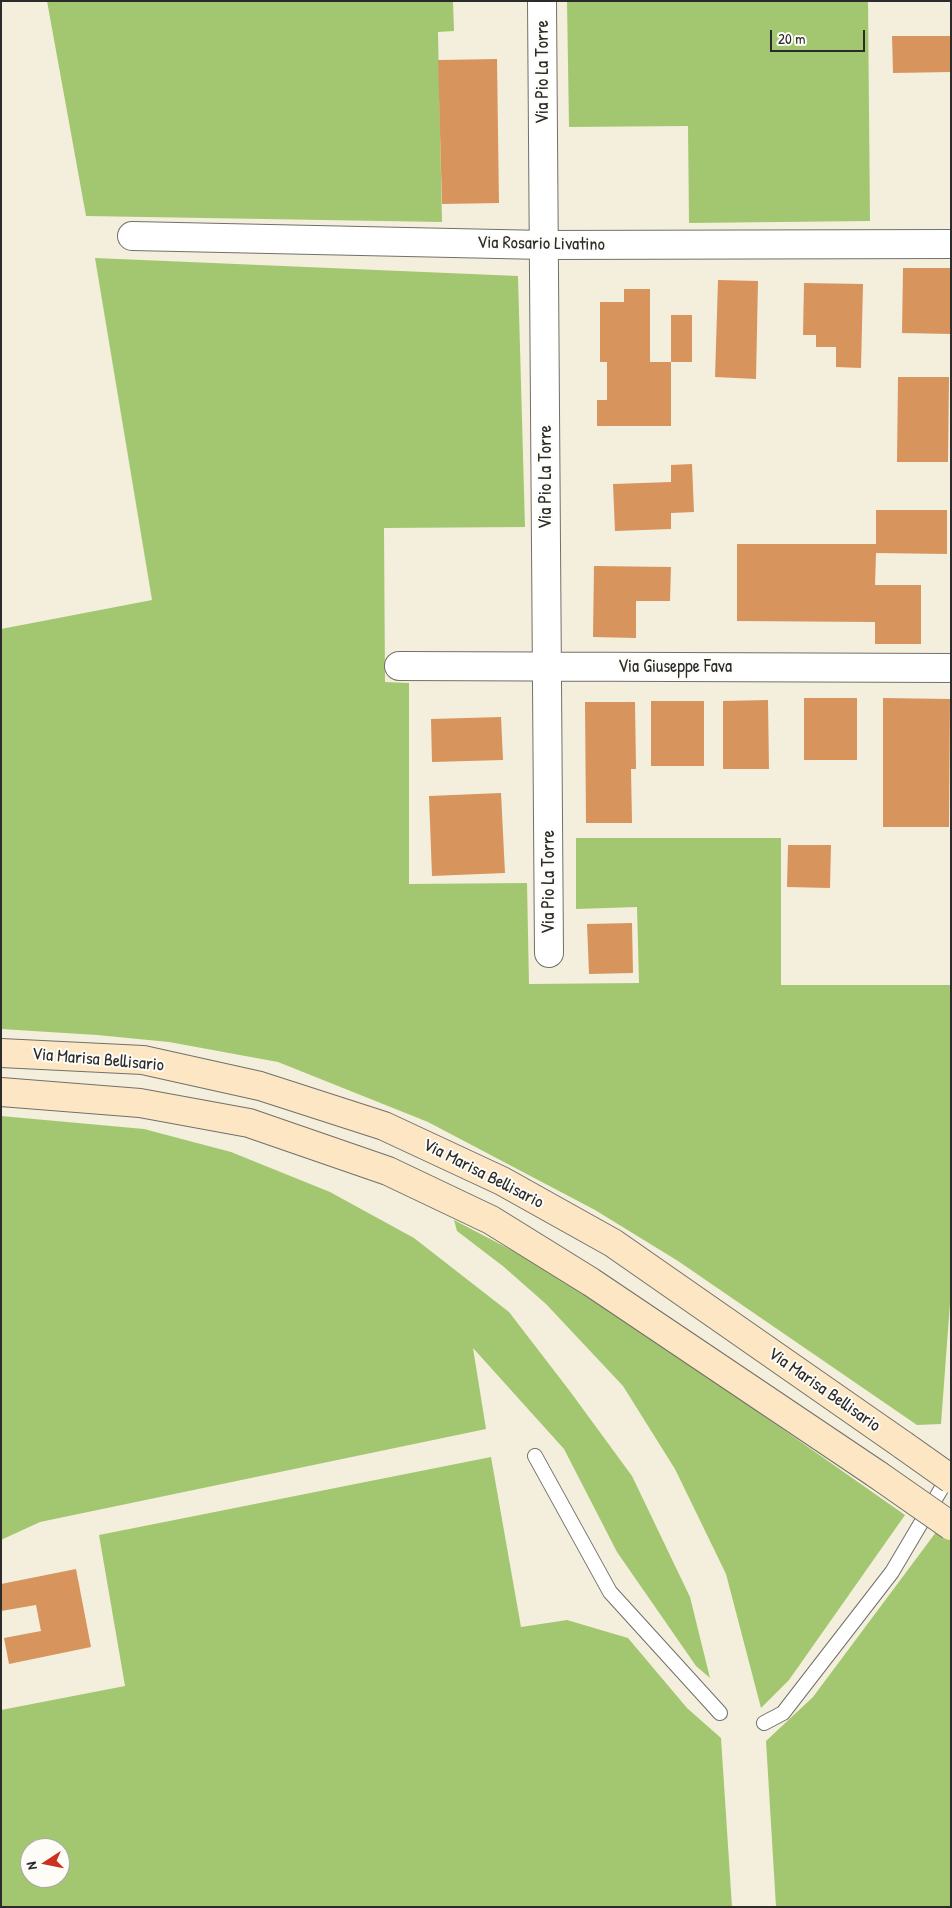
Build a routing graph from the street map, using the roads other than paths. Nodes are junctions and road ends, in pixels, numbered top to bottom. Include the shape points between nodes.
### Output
1 (542, 1) edge
2 (132, 236) dead end
3 (544, 244) junction
4 (951, 244) edge
5 (399, 666) dead end
6 (547, 666) junction
7 (951, 668) edge
8 (549, 954) dead end
9 (1, 1053) edge
10 (1, 1092) edge
11 (535, 1456) dead end
12 (951, 1473) edge
13 (951, 1478) edge
14 (951, 1526) edge
15 (720, 1713) dead end
16 (764, 1724) dead end

1 - 3 street, Via Pio La Torre
2 - 3 street, Via Rosario Livatino
3 - 4 street, Via Rosario Livatino
3 - 6 street, Via Pio La Torre
5 - 6 street, Via Giuseppe Fava
6 - 7 street, Via Giuseppe Fava
6 - 8 street, Via Pio La Torre
9 - 13 main road, Via Marisa Bellisario, bridge via 144,1060 260,1086 384,1126 502,1180 614,1243
10 - 14 main road, bridge via 140,1103 249,1124 388,1171 491,1220 592,1282
11 - 15 lane via 610,1592
12 - 16 lane via 892,1572 783,1713

